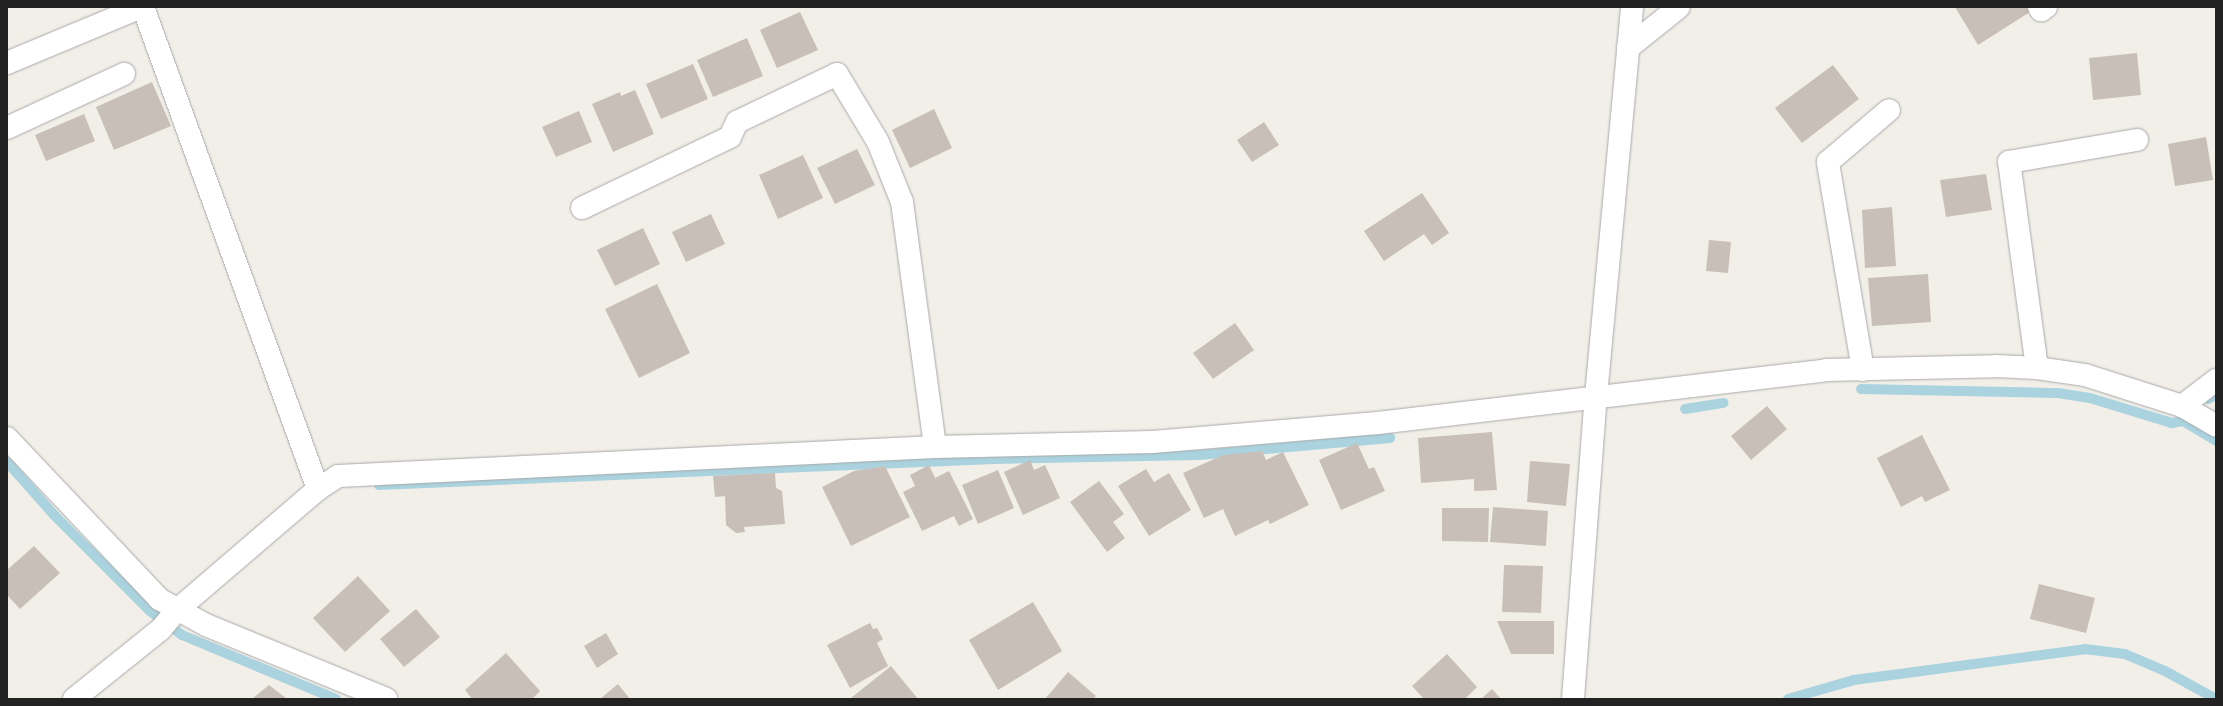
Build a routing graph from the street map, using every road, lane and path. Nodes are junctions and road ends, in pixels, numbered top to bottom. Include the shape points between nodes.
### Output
1 (142, 7) edge
2 (1632, 7) edge
3 (1679, 7) edge
4 (2039, 7) edge
5 (2046, 7) edge
6 (1628, 48) junction
7 (7, 62) edge
8 (124, 74) dead end
9 (1889, 110) dead end
10 (7, 128) edge
11 (2137, 140) dead end
12 (582, 208) dead end
13 (2037, 368) junction
14 (1863, 370) junction
15 (2216, 380) edge
16 (1596, 396) junction
17 (2182, 406) junction
18 (2216, 426) edge
19 (7, 438) edge
20 (935, 447) junction
21 (318, 489) junction
22 (170, 618) junction
23 (74, 699) edge
24 (386, 699) edge
25 (1573, 699) edge

1 - 7 street
1 - 21 street
2 - 6 street
3 - 6 street
4 - 5 street via 2041,10
6 - 16 street
8 - 10 street
9 - 14 street via 1828,162
11 - 13 street via 2009,162
12 - 20 street via 730,137 737,122 837,74 878,142 902,202
13 - 14 street via 1996,366
13 - 17 street via 2085,375
14 - 16 street via 1826,370
15 - 17 street
16 - 20 street via 1378,423 1152,442
16 - 25 street
17 - 18 street
19 - 22 street via 160,599
20 - 21 street via 338,476
21 - 22 street
22 - 23 street
22 - 24 street via 206,625

